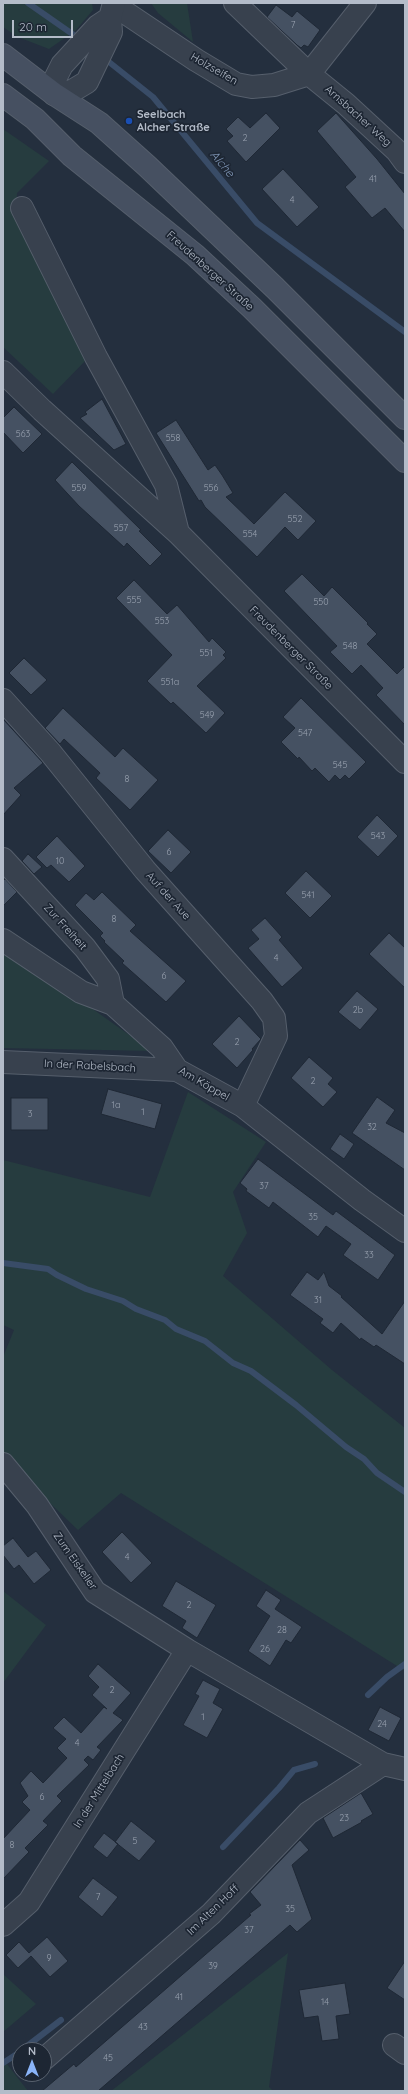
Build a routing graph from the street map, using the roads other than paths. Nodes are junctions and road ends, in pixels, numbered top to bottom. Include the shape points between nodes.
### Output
1 (235, 3) edge
2 (365, 3) edge
3 (110, 17) edge
4 (3, 55) edge
5 (309, 74) junction
6 (54, 94) junction
7 (3, 95) edge
8 (35, 119) junction
9 (405, 162) edge
10 (22, 208) dead end
11 (3, 372) edge
12 (405, 418) edge
13 (405, 460) edge
14 (178, 533) junction
15 (3, 700) edge
16 (405, 762) edge
17 (3, 859) edge
18 (3, 940) edge
19 (113, 1004) junction
20 (3, 1062) edge
21 (177, 1070) junction
22 (243, 1106) junction
23 (405, 1230) edge
24 (3, 1464) edge
25 (187, 1650) junction
26 (382, 1764) junction
27 (405, 1769) edge
28 (3, 1925) edge
29 (52, 2052) edge

1 - 5 street, Arnsbacher Weg
2 - 5 street
3 - 5 street, Holzseifen via 196,60 236,84 252,87 274,85
3 - 6 street via 62,65 55,79
3 - 6 street via 87,82 72,91
4 - 6 main road
5 - 9 street, Arnsbacher Weg via 346,104 397,151
6 - 8 main road
6 - 12 main road via 99,124 147,166
7 - 8 main road, Freudenberger Straße
8 - 13 main road, Freudenberger Straße via 72,156 195,255
10 - 14 street via 96,357 166,485
11 - 14 street, Freudenberger Straße
14 - 16 street, Freudenberger Straße
15 - 22 street, Auf der Aue via 50,752 145,870 262,1001 274,1018 276,1036
17 - 19 street, Zur Freiheit via 85,948 108,980
18 - 19 street, Am Köppel via 81,992
19 - 21 street, Am Köppel via 162,1048
20 - 21 street, In der Rabelsbach
21 - 22 street, Am Köppel
22 - 23 street, Am Köppel via 362,1200
24 - 25 street, Zum Eiskeller via 37,1505 95,1592
25 - 26 street
25 - 28 street, In der Mittelbach via 29,1902
26 - 27 street
26 - 29 street, Im Alten Hoff via 308,1813 211,1914

